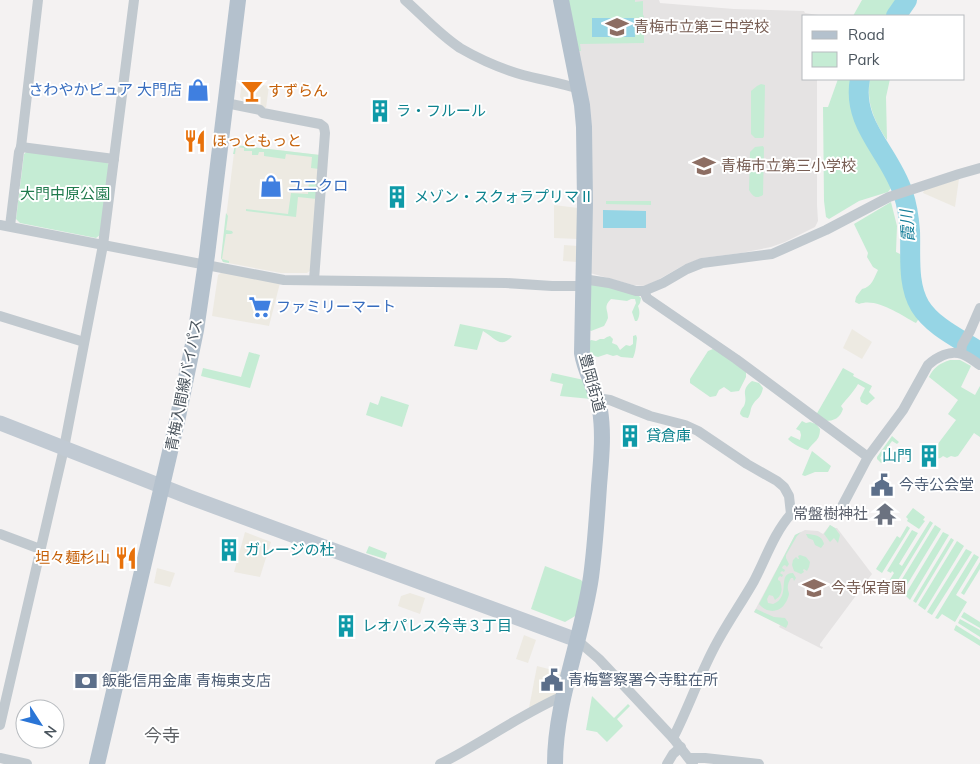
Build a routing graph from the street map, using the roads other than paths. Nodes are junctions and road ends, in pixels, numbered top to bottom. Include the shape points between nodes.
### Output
1 (38, 0) edge
2 (134, 0) edge
3 (238, 0) edge
4 (405, 0) edge
5 (561, 0) edge
6 (579, 88) junction
7 (226, 103) junction
8 (21, 147) junction
9 (114, 159) junction
10 (980, 168) edge
11 (5, 226) edge
12 (104, 245) junction
13 (206, 264) junction
14 (314, 280) junction
15 (583, 282) junction
16 (644, 291) junction
17 (980, 308) edge
18 (0, 316) edge
19 (84, 342) junction
20 (961, 351) junction
21 (980, 365) edge
22 (597, 398) junction
23 (0, 423) edge
24 (64, 448) junction
25 (868, 457) junction
26 (162, 486) junction
27 (791, 514) junction
28 (0, 534) edge
29 (40, 549) junction
30 (577, 640) junction
31 (565, 695) junction
32 (0, 725) edge
33 (673, 738) junction
34 (681, 747) junction
35 (0, 758) edge
36 (692, 761) edge
37 (27, 764) edge
38 (97, 764) edge
39 (440, 764) edge
40 (555, 764) edge
41 (667, 764) edge
42 (759, 764) edge

1 - 8 street
2 - 9 street
3 - 7 main road, 青梅入間線バイパス
4 - 6 street via 436,30 468,52 522,74
5 - 6 main road, 豊岡街道
6 - 15 main road, 豊岡街道 via 584,115
7 - 13 main road, 青梅入間線バイパス
7 - 14 street via 324,127
8 - 9 street
8 - 11 street
9 - 12 street
10 - 16 street via 890,198 772,254 702,263
11 - 12 street
12 - 13 street
12 - 19 street
13 - 14 street via 278,279
13 - 26 main road, 青梅入間線バイパス via 196,330
14 - 15 street via 552,286
15 - 16 street
15 - 22 main road, 豊岡街道 via 583,358
16 - 25 street via 648,298
17 - 20 street
18 - 19 street
19 - 24 street
20 - 21 street
20 - 25 street via 941,356 928,365 903,410
22 - 27 street via 698,431 784,487 789,496
22 - 30 main road, 豊岡街道 via 602,431 597,507 590,579
23 - 24 street
24 - 26 street
24 - 29 street
25 - 27 street via 838,514
26 - 30 street
26 - 38 main road, 青梅入間線バイパス
27 - 33 street via 779,529 713,650
28 - 29 street
29 - 32 street
30 - 31 main road, 豊岡街道
30 - 33 street
31 - 39 street
31 - 40 main road, 豊岡街道
33 - 34 street
34 - 36 street
34 - 41 street
35 - 37 street
36 - 42 street via 705,758

